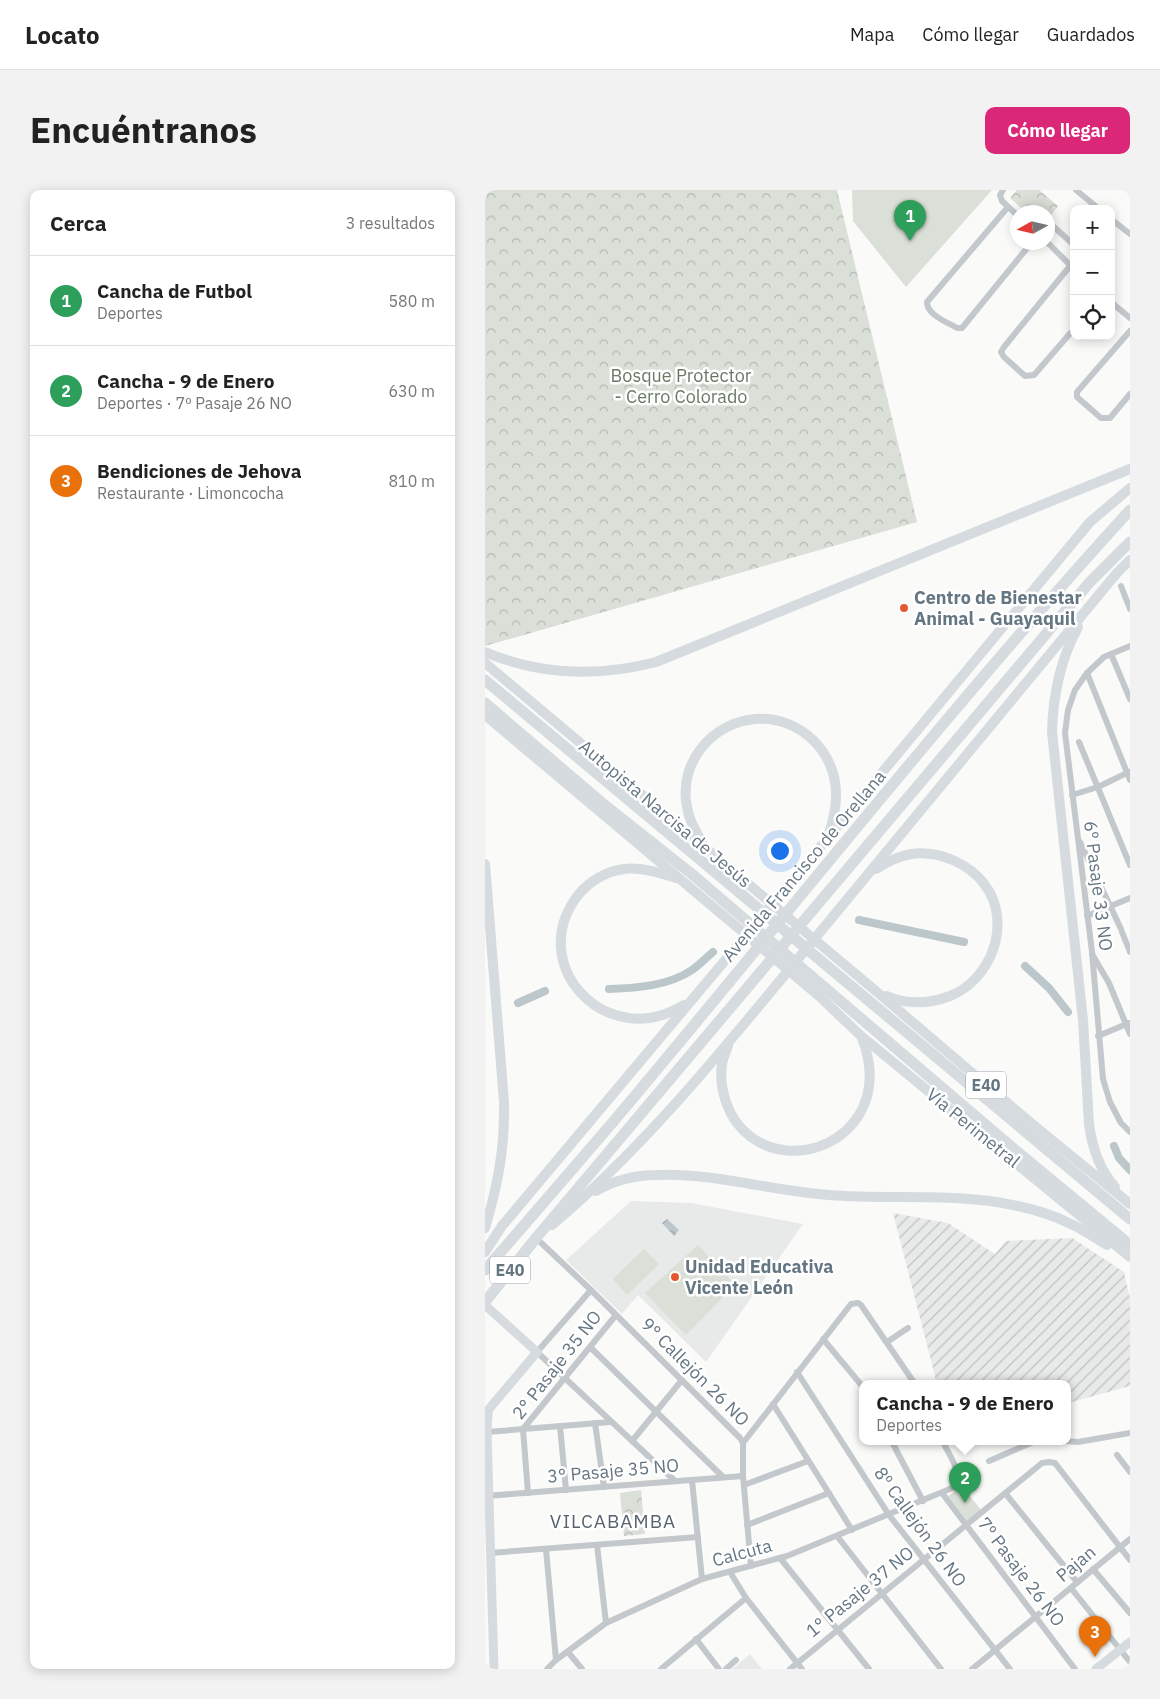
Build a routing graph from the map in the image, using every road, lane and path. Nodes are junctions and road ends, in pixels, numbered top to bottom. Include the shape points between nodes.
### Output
1 (1003, 190) edge
2 (1076, 190) edge
3 (1094, 205) edge
4 (1007, 207) junction
5 (1010, 209) edge
6 (1115, 221) edge
7 (1055, 228) edge
8 (1130, 234) edge
9 (1070, 241) edge
10 (1025, 250) edge
11 (1055, 250) edge
12 (1070, 266) edge
13 (1070, 270) edge
14 (1115, 305) edge
15 (1130, 318) edge
16 (1130, 331) edge
17 (1070, 334) edge
18 (1130, 394) edge
19 (1130, 469) edge
20 (1130, 488) edge
21 (1130, 510) edge
22 (1130, 542) edge
23 (1130, 560) edge
24 (1121, 586) dead end
25 (1088, 608) junction
26 (1130, 609) edge
27 (1130, 646) edge
28 (485, 652) edge
29 (1111, 654) junction
30 (485, 663) edge
31 (1087, 673) junction
32 (485, 680) edge
33 (1130, 699) edge
34 (485, 703) edge
35 (485, 716) edge
36 (1079, 742) dead end
37 (1129, 772) edge
38 (1130, 780) edge
39 (1098, 786) junction
40 (1072, 795) junction
41 (1076, 834) junction
42 (827, 839) junction
43 (708, 850) junction
44 (485, 864) edge
45 (1130, 865) edge
46 (871, 872) junction
47 (687, 879) junction
48 (1130, 898) edge
49 (1109, 906) junction
50 (1087, 916) junction
51 (1091, 952) junction
52 (1130, 952) edge
53 (837, 974) joint
54 (823, 992) junction
55 (877, 992) junction
56 (691, 1000) junction
57 (1128, 1023) edge
58 (1130, 1034) edge
59 (860, 1035) junction
60 (1098, 1036) junction
61 (730, 1041) junction
62 (1130, 1132) edge
63 (582, 1199) junction
64 (1129, 1204) edge
65 (1130, 1219) edge
66 (485, 1228) edge
67 (536, 1238) junction
68 (1130, 1245) edge
69 (485, 1252) edge
70 (1130, 1258) edge
71 (485, 1270) edge
72 (591, 1290) junction
73 (485, 1303) edge
74 (615, 1315) junction
75 (908, 1328) dead end
76 (823, 1339) junction
77 (887, 1342) junction
78 (590, 1347) junction
79 (537, 1352) junction
80 (797, 1372) junction
81 (565, 1379) junction
82 (682, 1380) junction
83 (912, 1380) edge
84 (859, 1382) edge
85 (773, 1404) junction
86 (656, 1411) junction
87 (611, 1422) junction
88 (595, 1423) junction
89 (560, 1426) junction
90 (523, 1429) junction
91 (487, 1432) junction
92 (1130, 1433) edge
93 (632, 1441) junction
94 (1071, 1441) edge
95 (743, 1443) junction
96 (894, 1445) edge
97 (944, 1445) edge
98 (1026, 1445) edge
99 (1117, 1455) dead end
100 (808, 1461) junction
101 (989, 1461) dead end
102 (1130, 1472) edge
103 (743, 1476) junction
104 (723, 1477) junction
105 (693, 1480) junction
106 (675, 1481) junction
107 (744, 1485) junction
108 (604, 1487) junction
109 (567, 1490) junction
110 (528, 1493) junction
111 (829, 1493) junction
112 (942, 1493) junction
113 (1005, 1493) junction
114 (487, 1496) edge
115 (923, 1501) junction
116 (889, 1515) junction
117 (747, 1525) junction
118 (966, 1525) junction
119 (852, 1530) junction
120 (837, 1536) junction
121 (698, 1537) junction
122 (1130, 1539) edge
123 (597, 1545) junction
124 (1120, 1547) junction
125 (546, 1549) junction
126 (490, 1553) junction
127 (780, 1558) junction
128 (924, 1560) junction
129 (1130, 1560) edge
130 (751, 1566) junction
131 (1093, 1569) junction
132 (730, 1572) junction
133 (703, 1579) junction
134 (1077, 1582) junction
135 (1071, 1588) junction
136 (882, 1594) junction
137 (746, 1598) junction
138 (488, 1610) edge
139 (1130, 1613) edge
140 (1036, 1617) junction
141 (606, 1624) junction
142 (838, 1630) junction
143 (696, 1639) junction
144 (1130, 1642) edge
145 (995, 1650) junction
146 (1120, 1650) junction
147 (569, 1652) junction
148 (556, 1660) junction
149 (736, 1660) dead end
150 (1130, 1662) edge
151 (797, 1663) junction
152 (494, 1669) edge
153 (547, 1669) edge
154 (582, 1669) edge
155 (661, 1669) edge
156 (719, 1669) edge
157 (726, 1669) edge
158 (790, 1669) edge
159 (802, 1669) edge
160 (869, 1669) edge
161 (941, 1669) edge
162 (973, 1669) edge
163 (1010, 1669) edge
164 (1075, 1669) edge
165 (1096, 1669) edge

1 - 4 street via 1000,195
2 - 3 street
4 - 5 street
4 - 10 street via 927,302 930,312 961,328
6 - 8 street
7 - 9 street
11 - 12 street
13 - 17 street via 1001,352 1029,377
14 - 15 street
16 - 18 street via 1077,392 1077,397 1105,420
19 - 28 main road via 656,662 612,671 562,671 514,662
20 - 42 main road, Avenida Francisco de Orellana via 1090,522
21 - 71 highway, Avenida Francisco de Orellana via 921,750 613,1122
22 - 67 highway, Avenida Francisco de Orellana via 1089,583
23 - 25 main road, Avenida Francisco de Orellana
24 - 26 street
25 - 46 main road, Avenida Francisco de Orellana
25 - 64 main road via 1059,672 1052,709 1052,732 1083,1020 1091,1138 1103,1170
27 - 29 street, 6º Pasaje 33 NO
29 - 31 street, 6º Pasaje 33 NO via 1104,656
29 - 33 street
30 - 43 main road, Autopista Narcisa de Jesús
31 - 37 street
31 - 40 street, 6º Pasaje 33 NO via 1075,690 1065,733
32 - 53 highway, Autopista Narcisa de Jesús
34 - 47 highway, Autopista Narcisa de Jesús
35 - 47 main road, Autopista Narcisa de Jesús
36 - 39 street
37 - 38 street
37 - 39 street
39 - 40 street
39 - 45 street
40 - 41 street, 6º Pasaje 33 NO
41 - 49 street
41 - 50 street, 6º Pasaje 33 NO
42 - 43 main road via 836,796 834,776 826,756 811,738 795,727 776,720 755,719 731,725 714,735 691,765 686,784 686,805 693,826
42 - 56 main road, Avenida Francisco de Orellana / E40
43 - 55 main road, Autopista Narcisa de Jesús / E40
44 - 66 main road via 505,1102 501,1167
46 - 55 main road via 895,858 912,854 950,858 970,870 985,885 994,904 997,926 995,947 986,966 958,993 939,1000 912,1003
46 - 61 main road, Avenida Francisco de Orellana
47 - 54 highway, Autopista Narcisa de Jesús
47 - 56 main road via 633,868 614,870 596,879 571,907 561,948 573,983 589,1002 605,1012 631,1019 646,1018 672,1012
48 - 49 street
49 - 50 street
49 - 52 street
50 - 51 street, 6º Pasaje 33 NO
51 - 57 street
51 - 60 street, 6º Pasaje 33 NO
53 - 65 highway, Vía Perimetral
54 - 59 main road, Vía Perimetral
54 - 68 highway, Vía Perimetral
55 - 64 main road, E40
56 - 69 main road, Avenida Francisco de Orellana / E40 via 509,1218
57 - 58 street
57 - 60 street
59 - 61 main road via 871,1068 870,1087 863,1108 838,1138 801,1151 781,1150 762,1144 744,1132 733,1117 724,1097 721,1075
59 - 70 main road, Vía Perimetral
60 - 62 street, 6º Pasaje 33 NO via 1103,1079 1110,1102
61 - 63 main road, Avenida Francisco de Orellana via 635,1148
63 - 67 main road, Avenida Francisco de Orellana / E40
63 - 70 main road via 624,1179 676,1174 830,1196 989,1200 1073,1224
67 - 72 street, 9° Callejón 26 NO
67 - 73 highway, Avenida Francisco de Orellana / E40
72 - 74 street, 9° Callejón 26 NO
72 - 79 street
73 - 79 street
74 - 78 street, 2° Pasaje 35 NO
74 - 82 street, 9° Callejón 26 NO
75 - 77 street
76 - 77 street via 851,1304 858,1303
76 - 80 street
76 - 84 street
77 - 83 street
78 - 81 street, 2° Pasaje 35 NO
78 - 86 street
79 - 81 street
79 - 91 street via 487,1413
80 - 85 street
80 - 116 street, 8º Callejón 26 NO
81 - 87 street
81 - 90 street, 2° Pasaje 35 NO
82 - 86 street
82 - 95 street, 9° Callejón 26 NO
85 - 95 street
85 - 100 street
86 - 93 street
86 - 104 street
87 - 88 street
87 - 93 street
88 - 89 street
88 - 108 street
89 - 90 street
89 - 109 street
90 - 91 street
90 - 110 street, 2° Pasaje 35 NO
91 - 114 street
92 - 94 street
93 - 106 street
95 - 103 street, 9° Callejón 26 NO
96 - 115 street
97 - 112 street, Calcuta via 959,1481 957,1486
98 - 101 street
99 - 102 street
100 - 107 street
100 - 111 street
103 - 104 street, 3° Pasaje 35 NO
103 - 107 street, 9° Callejón 26 NO
104 - 105 street, 3° Pasaje 35 NO
105 - 106 street, 3° Pasaje 35 NO
105 - 121 street
106 - 108 street, 3° Pasaje 35 NO
107 - 117 street, 9° Callejón 26 NO
108 - 109 street, 3° Pasaje 35 NO
109 - 110 street, 3° Pasaje 35 NO
110 - 114 street, 3° Pasaje 35 NO
111 - 117 street
111 - 119 street
112 - 115 street, Calcuta
112 - 118 street, 7º Pasaje 26 NO
113 - 118 street, 1° Pasaje 37 NO
113 - 124 street, 1° Pasaje 37 NO via 1042,1463 1055,1463
113 - 134 street
114 - 126 street
115 - 116 street, Calcuta
116 - 119 street, Calcuta
116 - 128 street, 8º Callejón 26 NO
117 - 130 street, 9° Callejón 26 NO
118 - 128 street, 1° Pasaje 37 NO
118 - 140 street, 7º Pasaje 26 NO
119 - 120 street, Calcuta
120 - 127 street, Calcuta
120 - 136 street
121 - 123 street
121 - 133 street
122 - 124 street, Pajan
123 - 125 street
123 - 141 street
124 - 129 street
124 - 131 street, Pajan
125 - 126 street
125 - 148 street
126 - 138 street
127 - 130 street, Calcuta
127 - 142 street
128 - 136 street, 1° Pasaje 37 NO
128 - 145 street, 8º Callejón 26 NO
130 - 132 street, Calcuta
131 - 134 street, Pajan
131 - 139 street
132 - 133 street, Calcuta
132 - 137 street
133 - 141 street, Calcuta
134 - 135 street, Pajan
135 - 140 street, Pajan
135 - 146 street
136 - 142 street, 1° Pasaje 37 NO
136 - 161 street
137 - 143 street
137 - 151 street
138 - 152 street
140 - 145 street, Pajan
140 - 164 street, 7º Pasaje 26 NO
141 - 147 street, Calcuta
142 - 151 street, 1° Pasaje 37 NO
142 - 160 street
143 - 155 street
143 - 156 street
144 - 146 street
145 - 162 street, Pajan
145 - 163 street, 8º Callejón 26 NO
146 - 150 street
146 - 165 street
147 - 148 street, Calcuta
147 - 154 street
148 - 153 street, Calcuta
149 - 157 street
151 - 158 street, 1° Pasaje 37 NO
151 - 159 street

